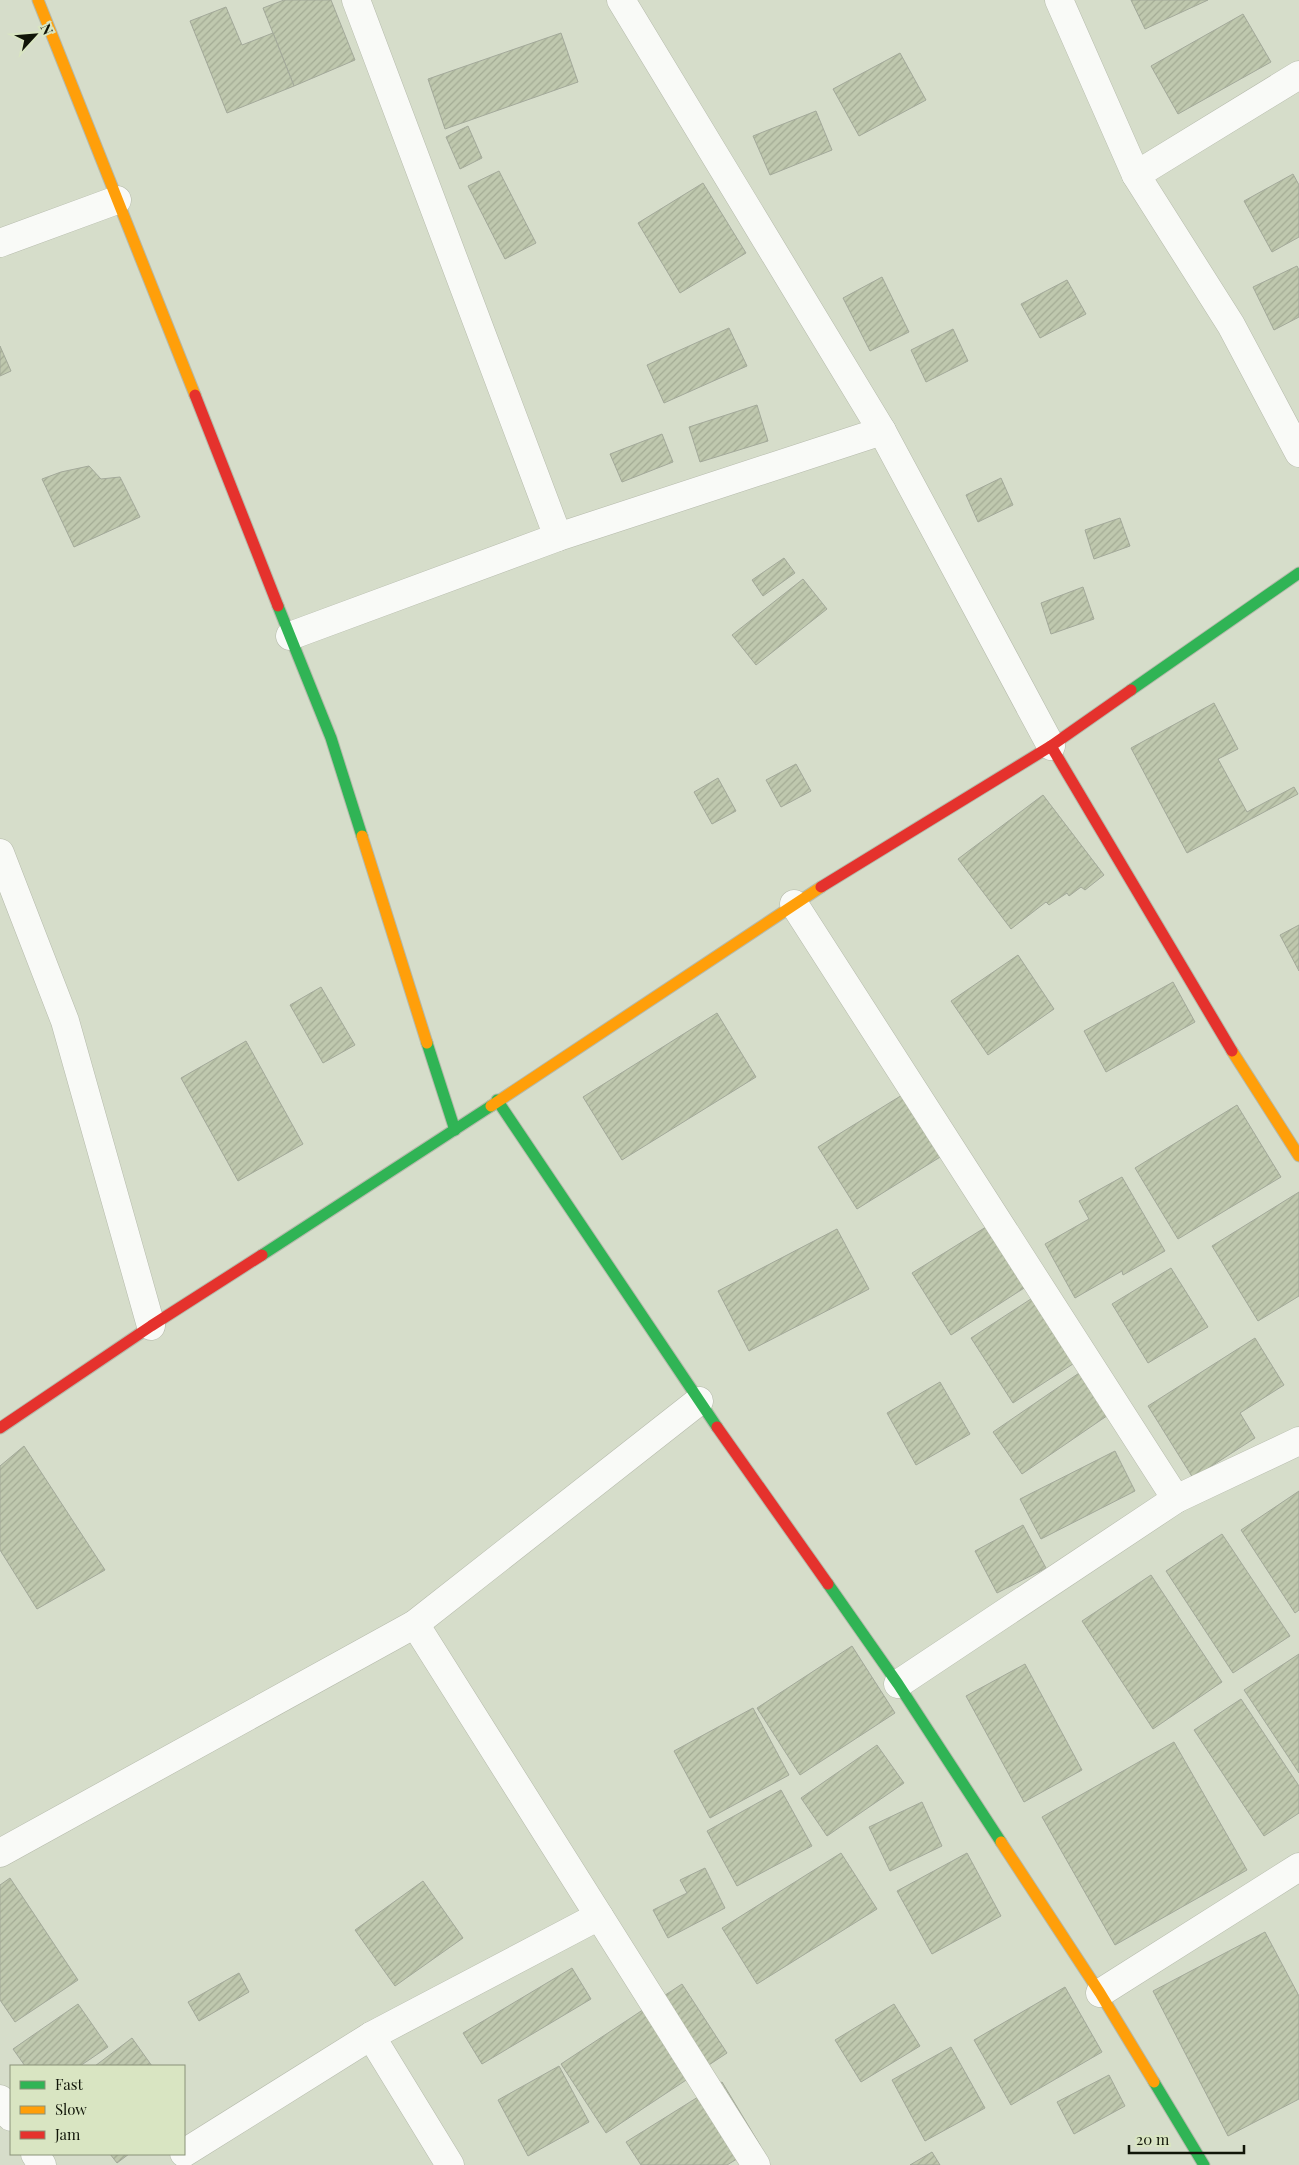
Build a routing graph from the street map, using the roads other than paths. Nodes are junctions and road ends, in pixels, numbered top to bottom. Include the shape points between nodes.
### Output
1 (38, 0) edge
2 (356, 0) edge
3 (621, 0) edge
4 (1059, 0) edge
5 (1299, 75) edge
6 (1136, 175) junction
7 (117, 200) junction
8 (0, 243) edge
9 (882, 431) junction
10 (1299, 453) edge
11 (558, 537) junction
12 (1299, 573) edge
13 (290, 636) junction
14 (1051, 746) junction
15 (0, 853) edge
16 (794, 904) junction
17 (498, 1100) junction
18 (455, 1130) junction
19 (1299, 1156) edge
20 (151, 1326) junction
21 (699, 1401) junction
22 (0, 1428) edge
23 (1299, 1441) edge
24 (1176, 1499) junction
25 (415, 1624) junction
26 (898, 1684) junction
27 (0, 1853) edge
28 (1299, 1867) edge
29 (599, 1916) junction
30 (1100, 1993) junction
31 (371, 2036) junction
32 (0, 2099) edge
33 (10, 2114) edge
34 (185, 2153) edge
35 (181, 2155) edge
36 (165, 2165) edge
37 (450, 2165) edge
38 (756, 2165) edge
39 (1204, 2165) edge

1 - 7 street
2 - 11 street
3 - 9 street
4 - 6 street
5 - 6 street
6 - 10 street via 1231,325
7 - 8 street
7 - 13 street
9 - 11 street
9 - 14 street
11 - 13 street
12 - 14 street
13 - 18 street via 331,738
14 - 16 street
14 - 19 street via 1254,1088
15 - 20 street via 66,1021
16 - 17 street
16 - 24 street
17 - 18 street
17 - 21 street
18 - 20 street
20 - 22 street
21 - 25 street
21 - 26 street
23 - 24 street
24 - 26 street
25 - 27 street
25 - 29 street
26 - 30 street
28 - 30 street
29 - 31 street
29 - 38 street
30 - 39 street
31 - 34 street
31 - 37 street
32 - 33 street
35 - 36 street

